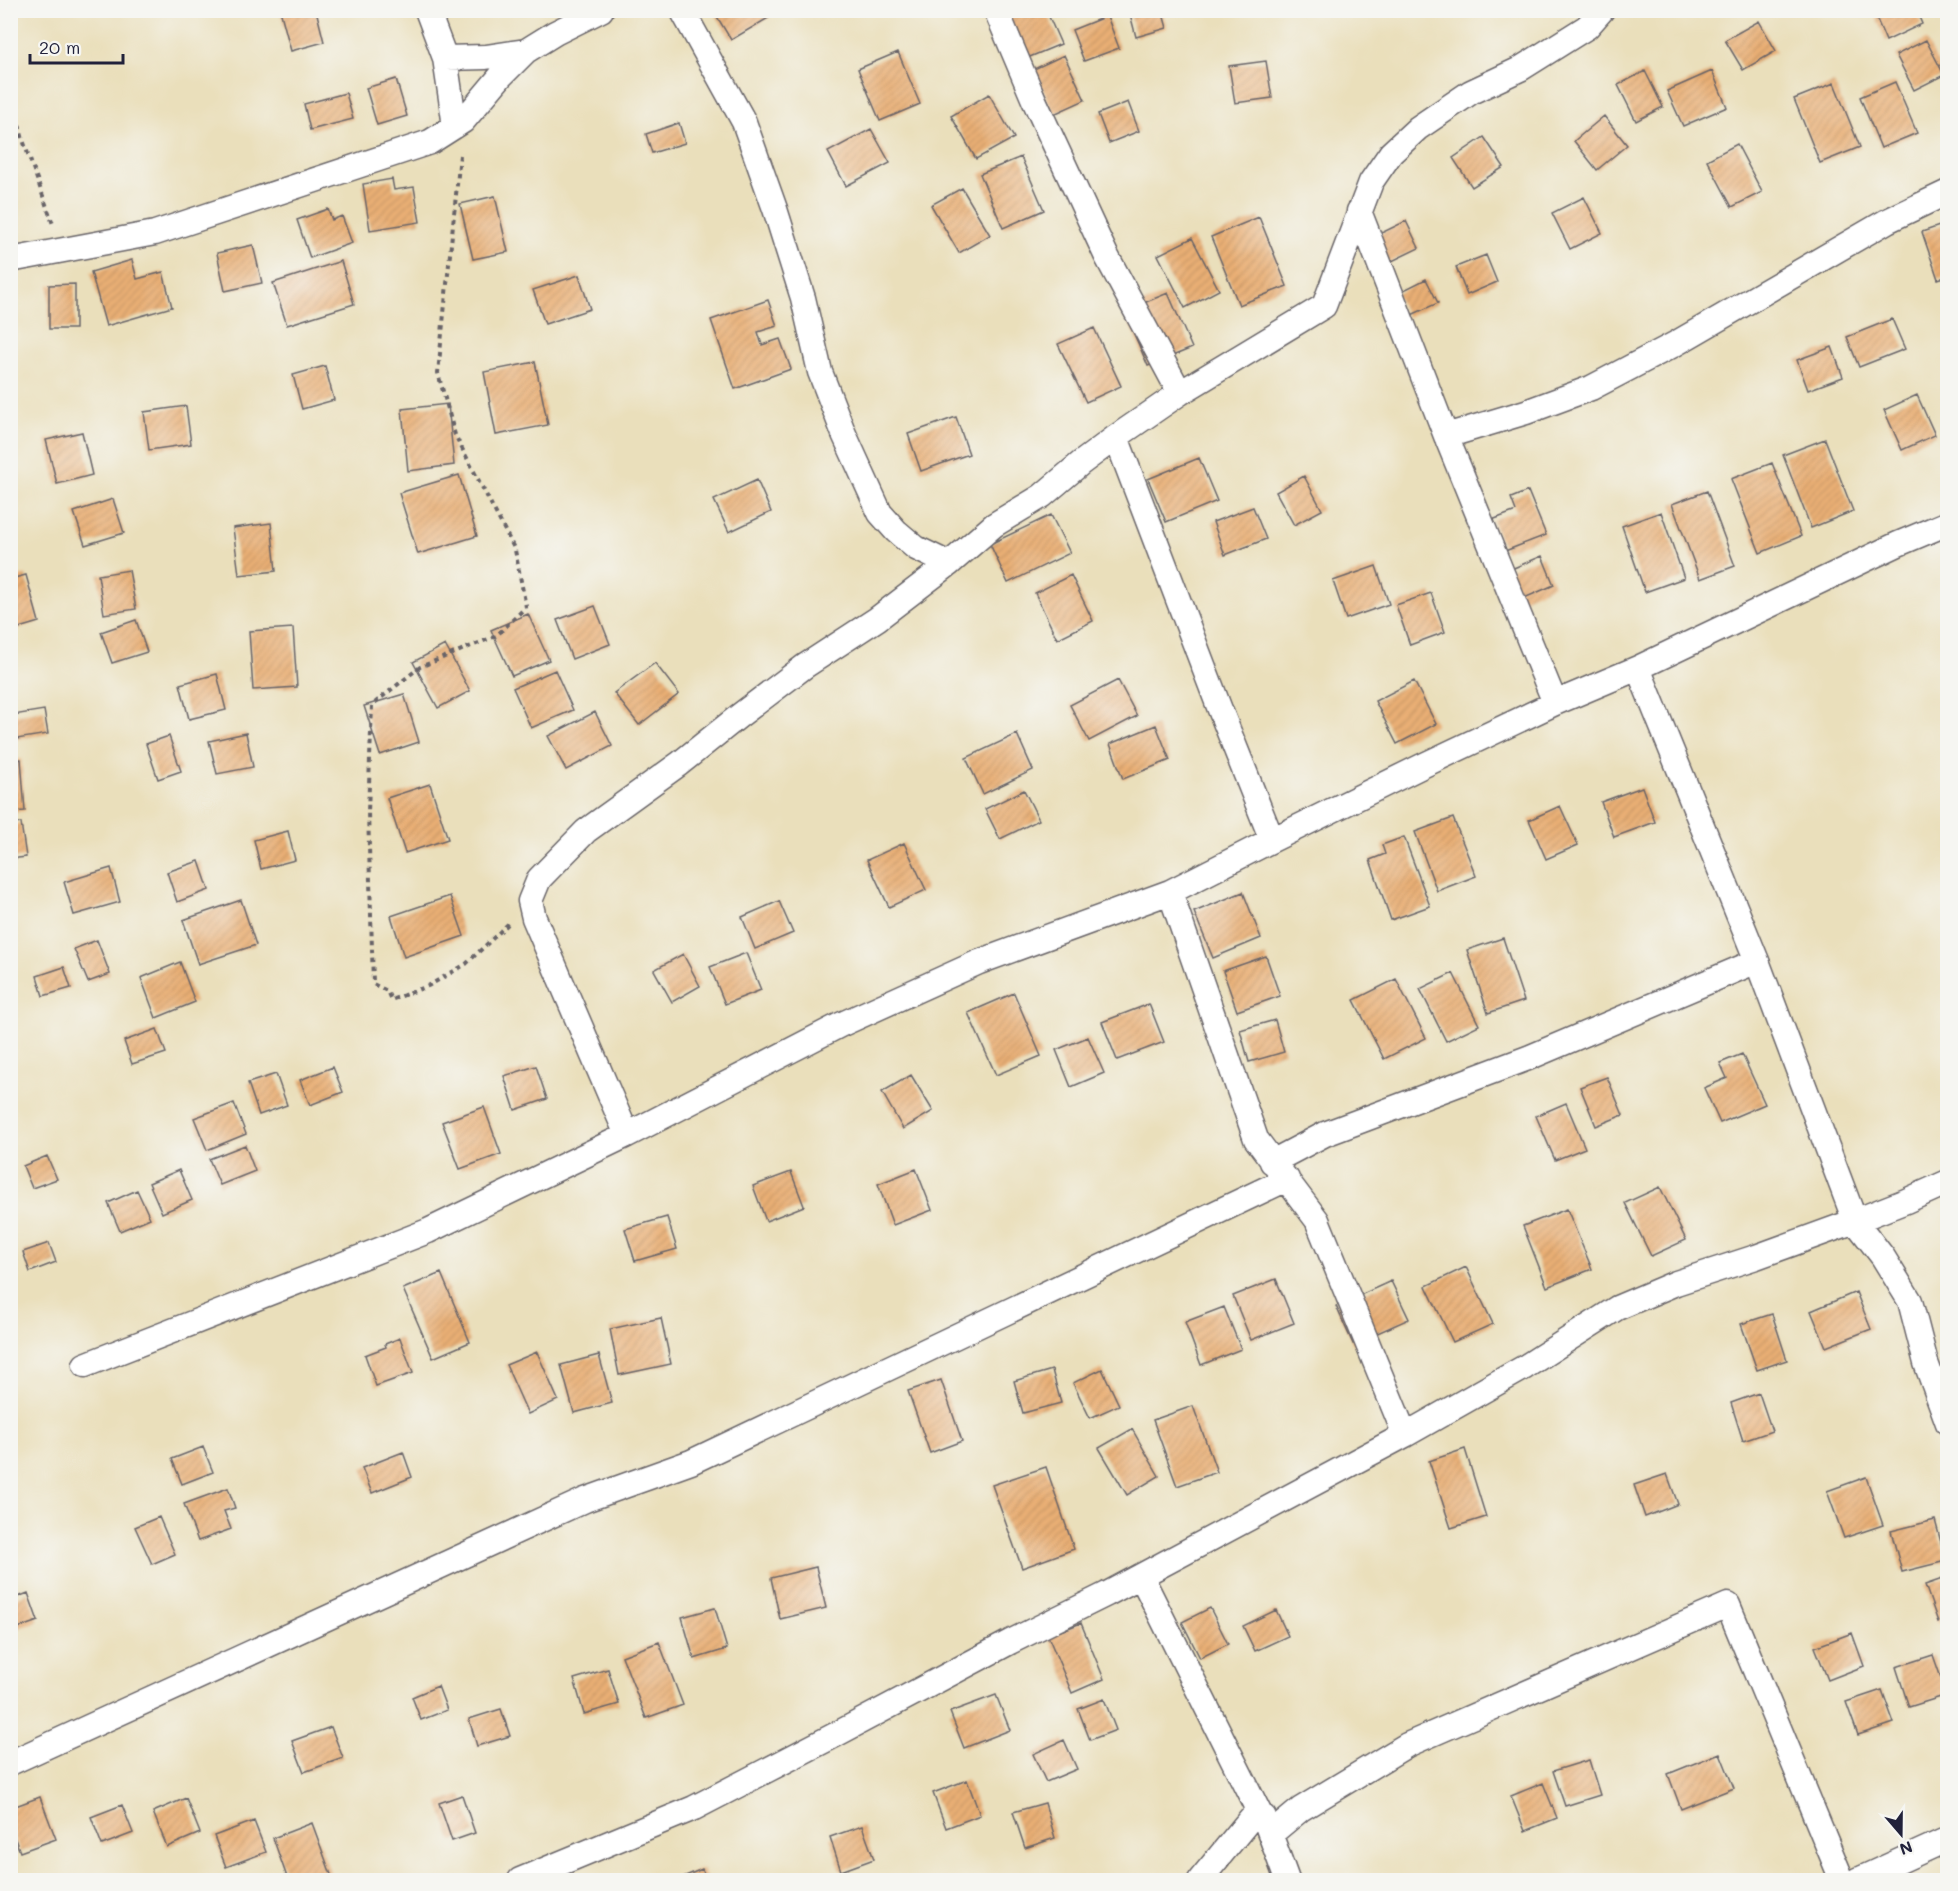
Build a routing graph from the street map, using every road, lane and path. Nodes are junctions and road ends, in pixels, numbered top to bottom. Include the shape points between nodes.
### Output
1 (427, 10) edge
2 (682, 10) edge
3 (996, 10) edge
4 (1602, 10) edge
5 (596, 12) edge
6 (526, 51) junction
7 (445, 58) junction
8 (10, 90) edge
9 (459, 124) junction
10 (1947, 192) edge
11 (1359, 212) junction
12 (63, 250) junction
13 (10, 260) edge
14 (1180, 393) junction
15 (1446, 436) junction
16 (1116, 437) junction
17 (1947, 523) edge
18 (949, 564) junction
19 (1638, 668) junction
20 (1555, 703) junction
21 (1272, 840) junction
22 (1170, 892) junction
23 (530, 901) junction
24 (1757, 961) junction
25 (627, 1135) junction
26 (1279, 1170) junction
27 (1947, 1182) edge
28 (1855, 1221) junction
29 (85, 1365) dead end
30 (1947, 1424) edge
31 (1405, 1435) junction
32 (1141, 1576) junction
33 (10, 1763) edge
34 (1265, 1824) junction
35 (1947, 1839) edge
36 (520, 1881) edge
37 (1200, 1881) edge
38 (1287, 1881) edge
39 (1842, 1881) edge
40 (1858, 1881) edge

1 - 7 street
2 - 18 street via 744,122 776,208 820,372 843,434 880,513 916,548
3 - 14 street via 1106,255
4 - 11 street via 1587,27 1520,69 1471,92 1418,128 1391,153 1371,182
5 - 6 street
6 - 7 street
6 - 9 street
7 - 9 street
8 - 12 path via 23,140
9 - 12 street via 430,142 155,232
9 - 23 path via 438,373 455,435 515,550 526,607 496,636 420,667 372,705 368,812 373,984 387,991 391,1000 428,986 466,964
10 - 15 street via 1887,221 1592,388
11 - 14 street via 1324,306
11 - 15 street
12 - 13 street
14 - 16 street
15 - 20 street
16 - 18 street via 1042,496 994,525
16 - 21 street
17 - 19 street
18 - 23 street via 877,619 805,666 586,831 538,879
19 - 20 street
19 - 24 street
20 - 21 street
21 - 22 street
22 - 25 street via 979,962 840,1025
22 - 26 street via 1256,1139
23 - 25 street
24 - 26 street via 1528,1058 1325,1134
24 - 28 street
25 - 29 street via 428,1231
26 - 31 street via 1317,1220
26 - 33 street via 691,1462 585,1500
27 - 28 street
28 - 30 street via 1884,1257 1910,1301
28 - 31 street via 1676,1283 1617,1308
31 - 32 street
32 - 34 street
32 - 36 street via 694,1808
34 - 37 street via 1251,1818
34 - 38 street
34 - 39 street via 1301,1809 1407,1745 1728,1605
35 - 40 street

